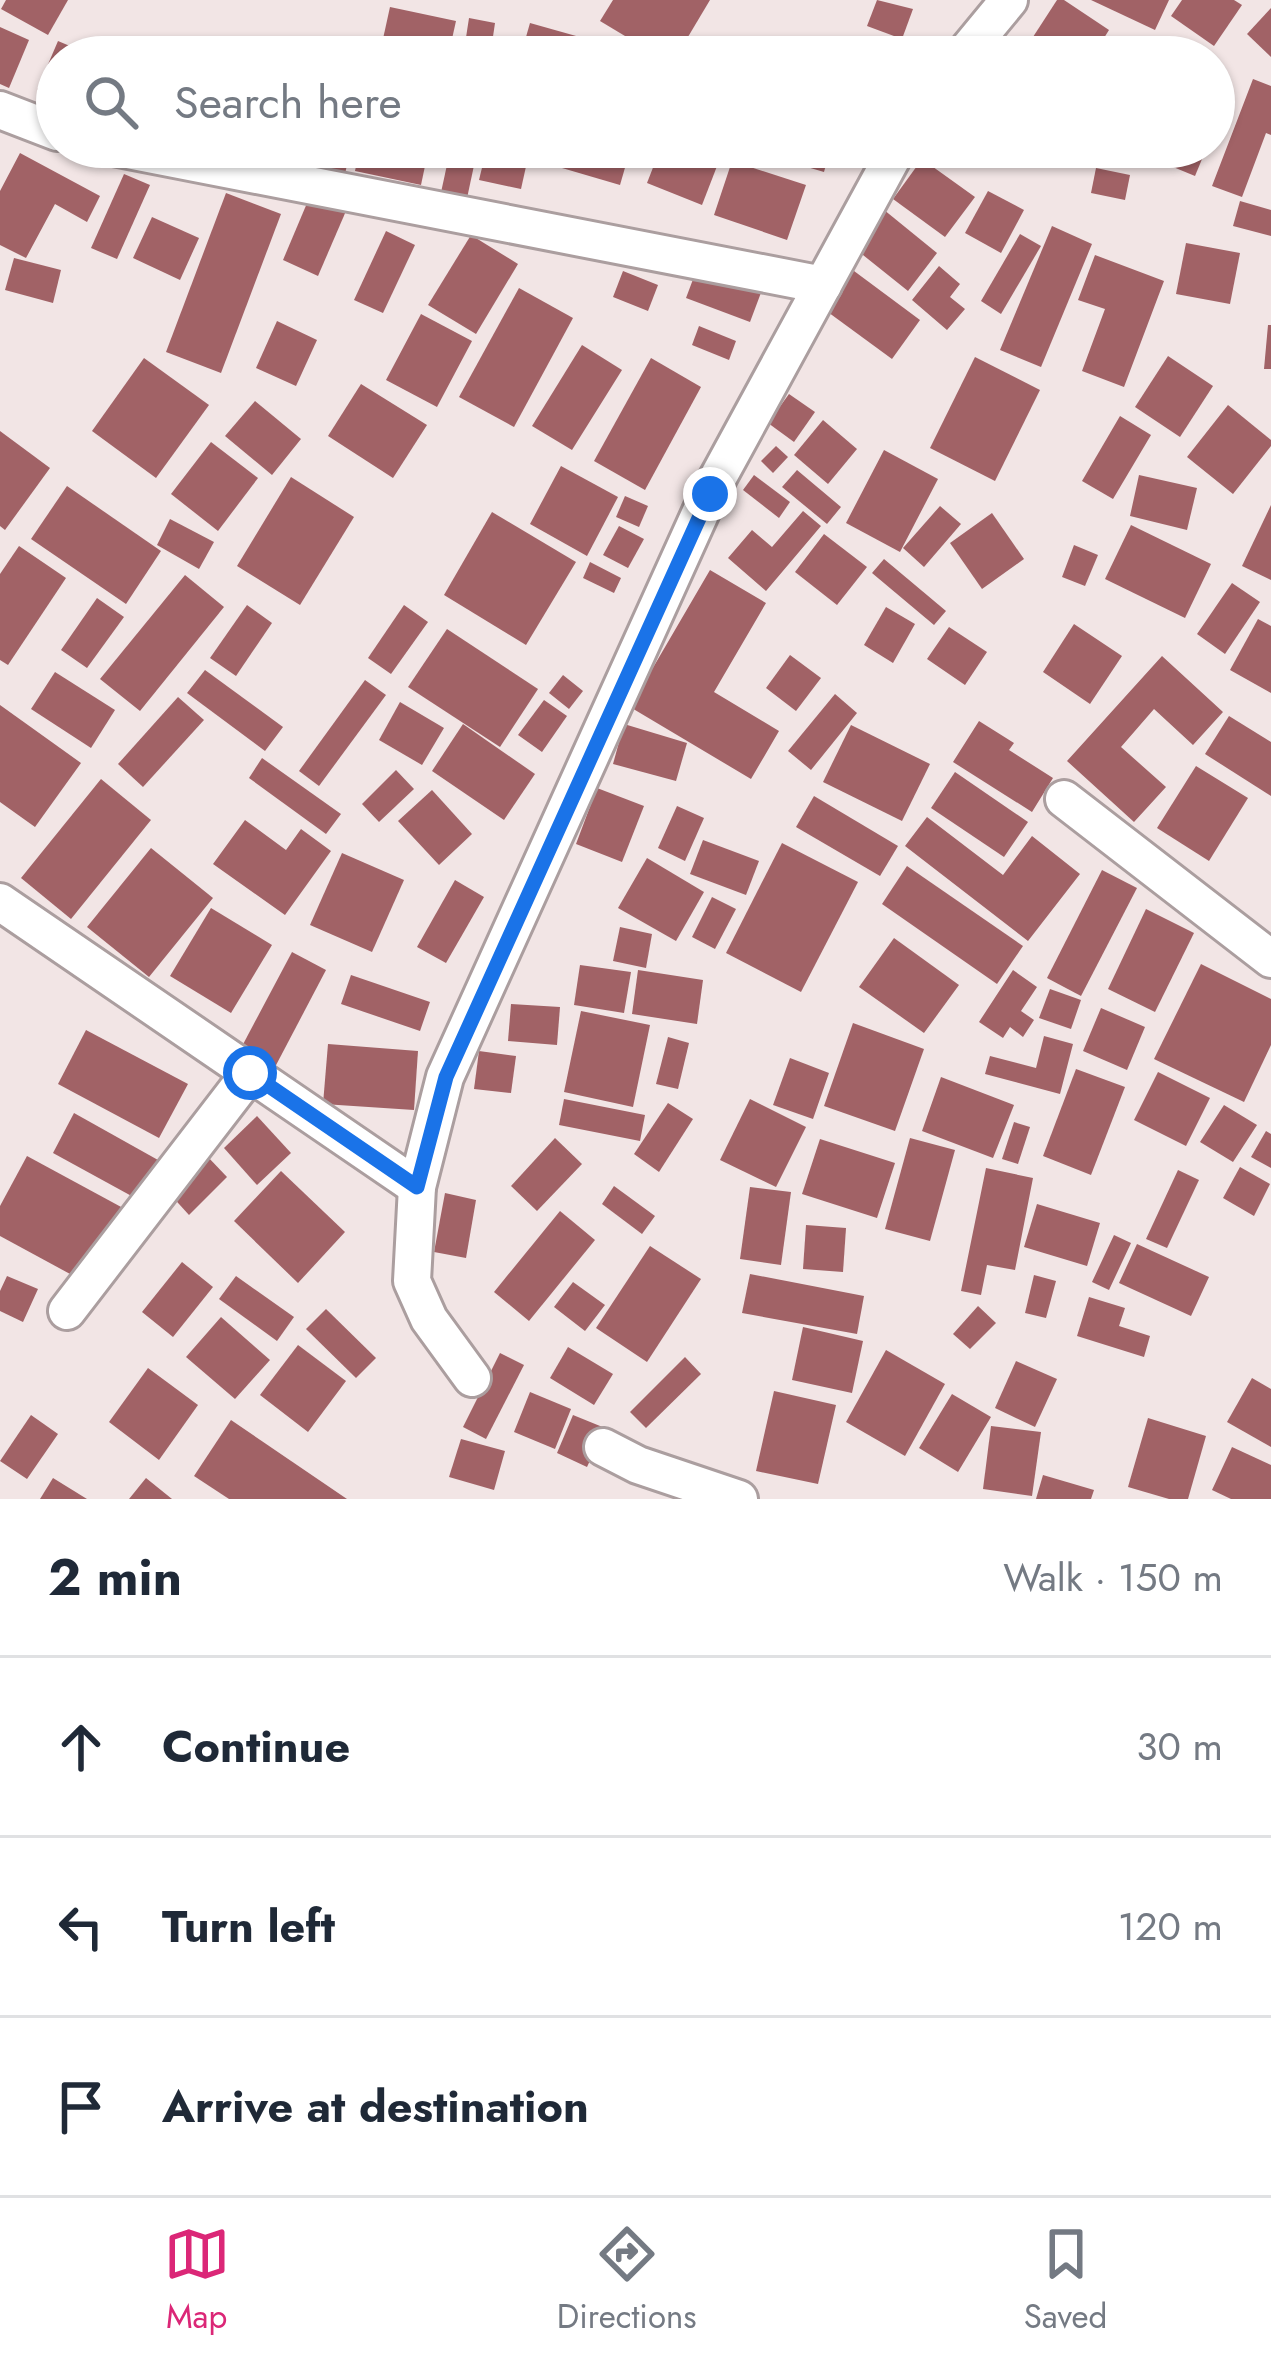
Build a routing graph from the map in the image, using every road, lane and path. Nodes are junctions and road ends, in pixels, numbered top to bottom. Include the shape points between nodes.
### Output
1 (1009, 0) edge
2 (979, 36) edge
3 (0, 110) edge
4 (36, 124) edge
5 (221, 168) edge
6 (887, 168) edge
7 (824, 285) junction
8 (1064, 799) dead end
9 (0, 902) edge
10 (1271, 959) edge
11 (250, 1073) junction
12 (417, 1187) junction
13 (67, 1311) dead end
14 (472, 1378) dead end
15 (603, 1447) dead end
16 (740, 1499) edge

1 - 2 street
3 - 4 street
5 - 7 street
6 - 7 street
7 - 12 street via 710,494 455,1056
8 - 10 street
9 - 11 street
11 - 12 street
11 - 13 street
12 - 14 street via 412,1281
15 - 16 street

